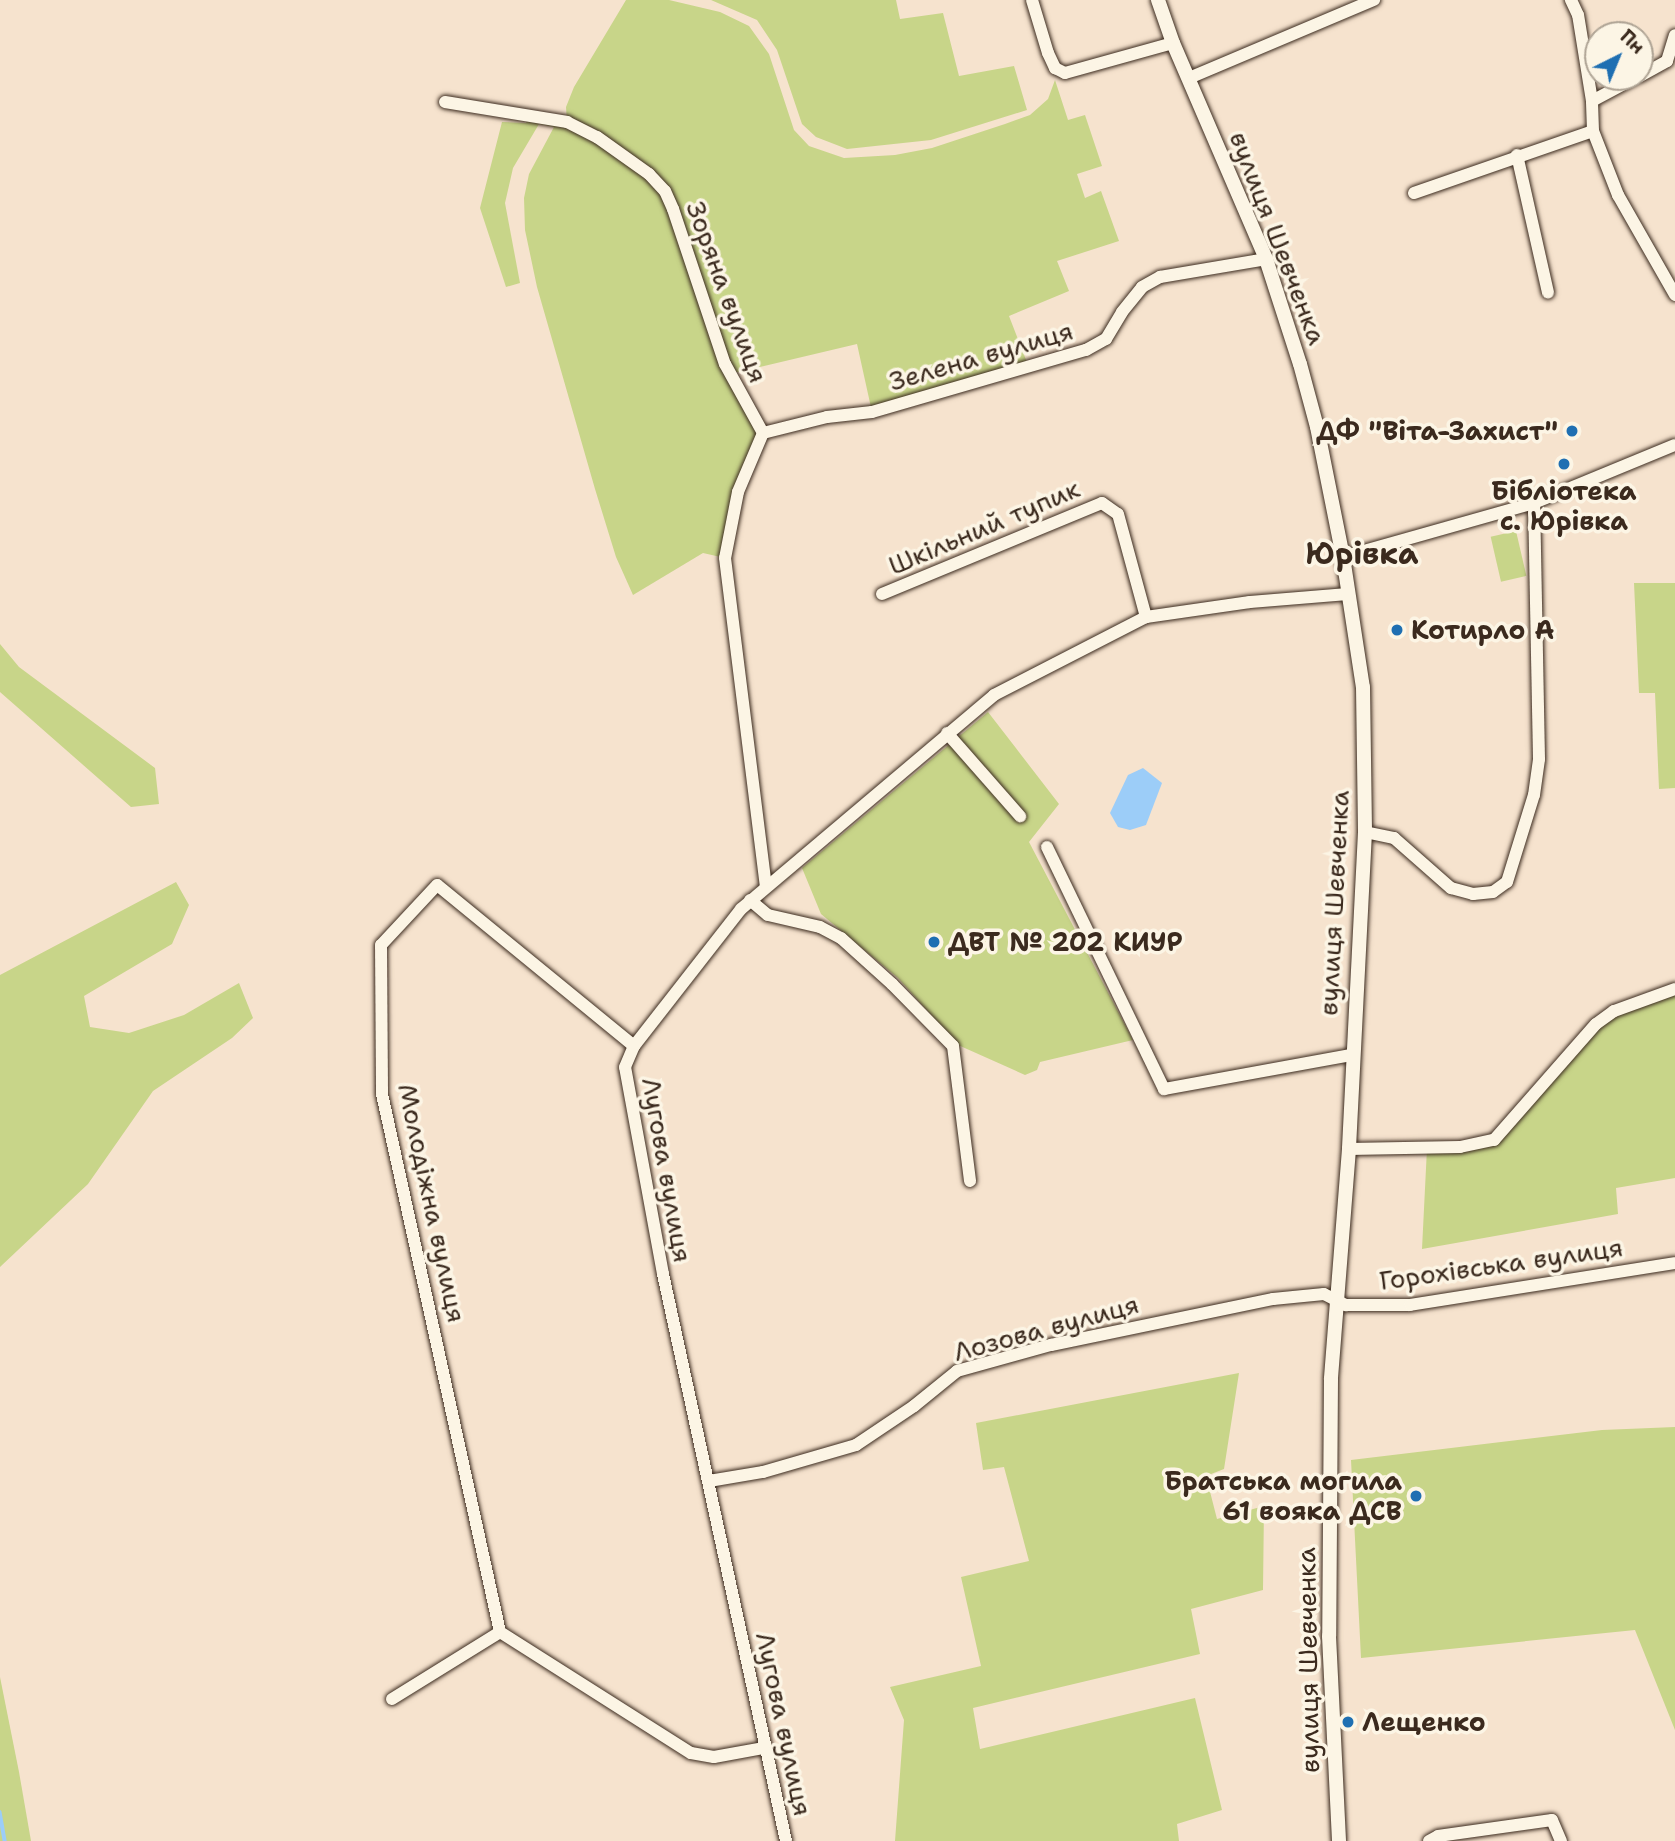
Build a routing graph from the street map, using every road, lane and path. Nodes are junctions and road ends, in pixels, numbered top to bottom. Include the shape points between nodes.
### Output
1 (1031, 0) edge
2 (1158, 0) edge
3 (1374, 0) edge
4 (1571, 0) edge
5 (1675, 35) edge
6 (1173, 43) junction
7 (1654, 68) edge
8 (1189, 78) junction
9 (1611, 91) edge
10 (1592, 101) junction
11 (445, 102) dead end
12 (1593, 131) junction
13 (1517, 155) junction
14 (1414, 193) dead end
15 (1266, 259) junction
16 (1548, 293) dead end
17 (1675, 295) edge
18 (763, 433) junction
19 (1675, 445) edge
20 (1534, 503) junction
21 (1343, 557) junction
22 (882, 594) dead end
23 (1348, 594) junction
24 (1146, 617) junction
25 (947, 733) junction
26 (1020, 816) dead end
27 (1366, 832) junction
28 (1047, 847) dead end
29 (766, 885) junction
30 (750, 900) junction
31 (1675, 989) edge
32 (634, 1046) junction
33 (1352, 1055) junction
34 (1349, 1149) junction
35 (970, 1181) dead end
36 (1675, 1263) edge
37 (1335, 1298) junction
38 (709, 1481) junction
39 (500, 1632) junction
40 (392, 1699) dead end
41 (764, 1748) junction
42 (786, 1841) edge
43 (1339, 1841) edge
44 (1429, 1841) edge
45 (1561, 1841) edge

1 - 6 street via 1048,53 1055,68 1065,73
2 - 6 street, вулиця Шевченка
3 - 8 street
4 - 10 street via 1578,15
5 - 7 street via 1667,61
6 - 8 street, вулиця Шевченка
8 - 15 street, вулиця Шевченка
9 - 10 street
10 - 12 street
11 - 18 street, Зоряна вулиця via 567,122 649,174 665,191 673,209 725,364
12 - 13 street
12 - 17 street via 1618,195
13 - 14 street
13 - 16 street
15 - 18 street, Зелена вулиця via 1160,277 1142,287 1107,339 1086,350 872,412 827,417
15 - 21 street, вулиця Шевченка via 1317,427
18 - 29 street via 738,492 725,558
19 - 20 street
20 - 21 street
20 - 27 street via 1539,759 1534,795 1507,882 1493,892 1473,894 1451,888 1394,838
21 - 23 street, вулиця Шевченка
22 - 24 street, Шкільний тупик via 1102,503 1118,514
23 - 24 street, Лугова вулиця
23 - 27 street, вулиця Шевченка via 1363,687
24 - 25 street, Лугова вулиця via 994,695
25 - 26 street
25 - 29 street, Лугова вулиця
27 - 33 street, вулиця Шевченка
28 - 33 street via 1164,1089
29 - 30 street, Лугова вулиця
30 - 32 street, Лугова вулиця
30 - 35 street via 768,915 841,938 953,1046
31 - 34 street via 1614,1011 1596,1024 1494,1140 1460,1147
32 - 38 street, Лугова вулиця via 625,1067 663,1274
32 - 39 street, Молодіжна вулиця via 437,885 381,945 382,1094
33 - 34 street, вулиця Шевченка
34 - 37 street, вулиця Шевченка
36 - 37 street, Горохівська вулиця via 1410,1305 1346,1305
37 - 38 street, Лозова вулиця via 1324,1294 1273,1299 1051,1345 957,1371 856,1445 787,1466
37 - 43 street, вулиця Шевченка via 1329,1636
38 - 41 street, Лугова вулиця
39 - 40 street
39 - 41 street via 691,1753 737,1756
41 - 42 street, Лугова вулиця
44 - 45 street via 1552,1820

